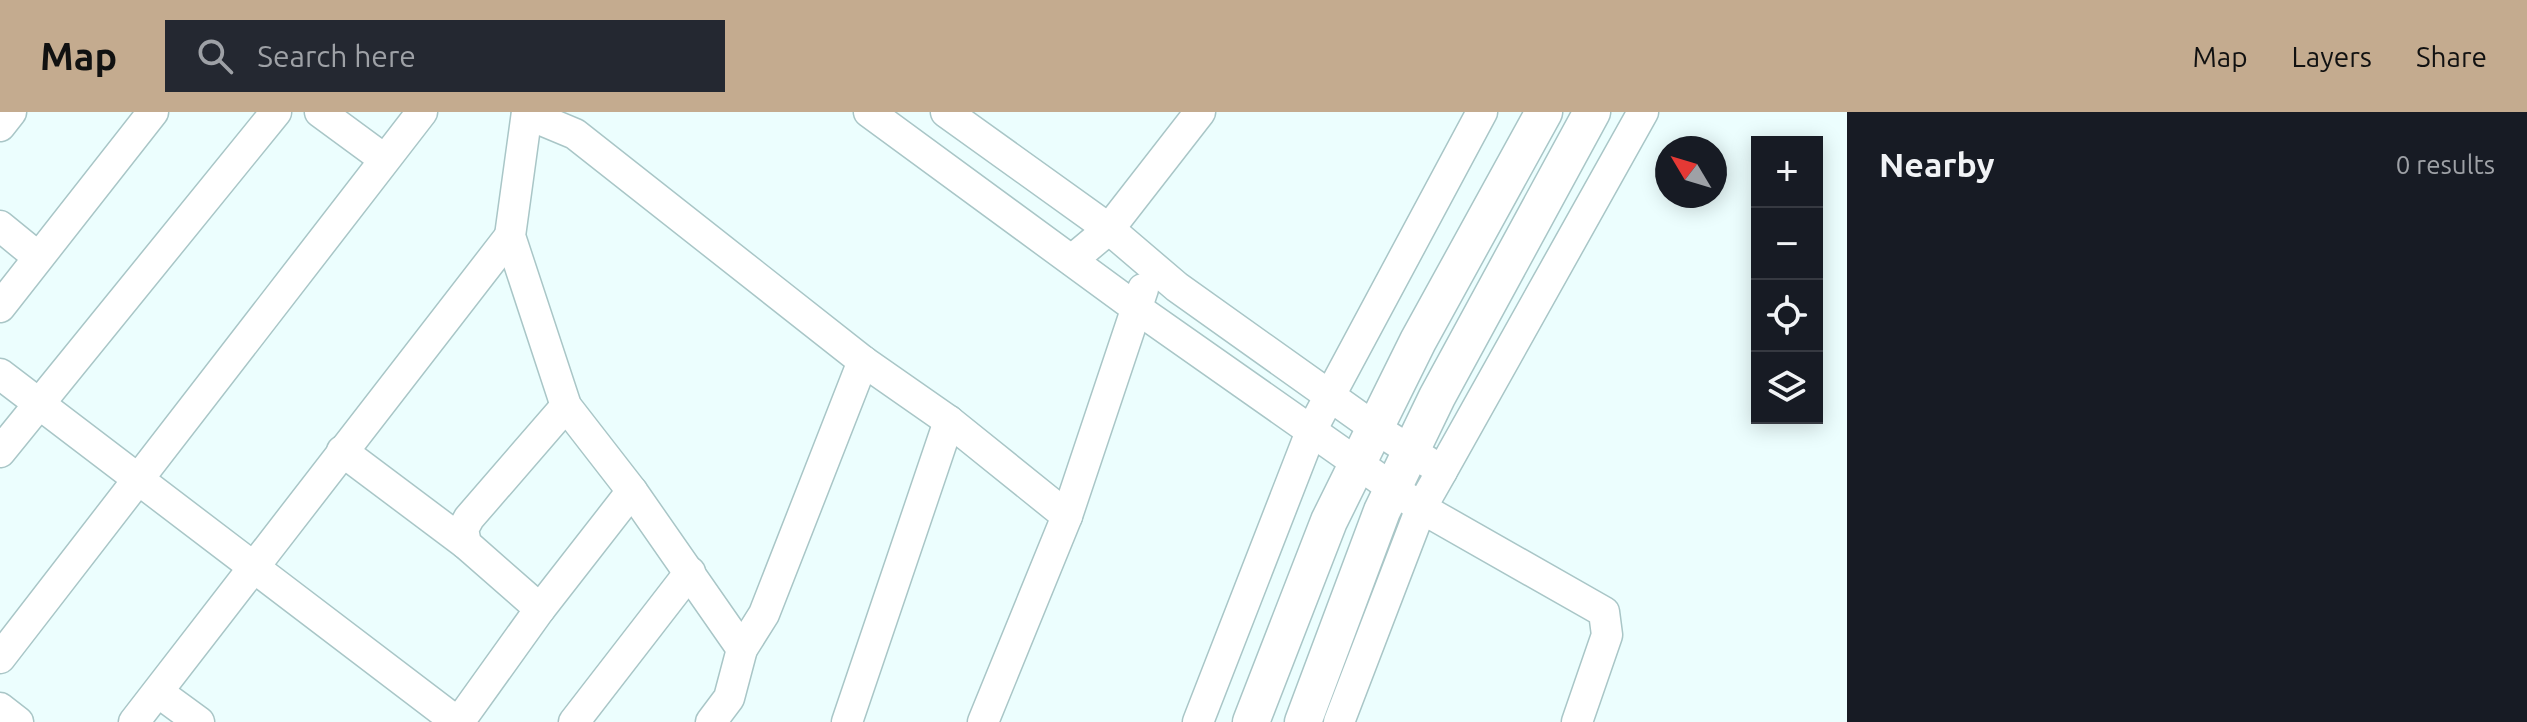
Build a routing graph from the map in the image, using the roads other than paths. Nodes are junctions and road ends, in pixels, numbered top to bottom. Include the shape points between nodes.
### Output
1 (11, 112) edge
2 (153, 112) edge
3 (276, 112) edge
4 (320, 112) edge
5 (422, 112) edge
6 (869, 112) edge
7 (946, 112) edge
8 (1200, 112) edge
9 (1482, 112) edge
10 (1544, 112) edge
11 (1592, 112) edge
12 (1643, 112) edge
13 (527, 113) edge
14 (0, 126) edge
15 (384, 159) junction
16 (0, 226) edge
17 (1109, 229) junction
18 (510, 236) junction
19 (38, 257) junction
20 (1072, 260) junction
21 (1151, 267) junction
22 (0, 307) edge
23 (1135, 307) junction
24 (863, 361) junction
25 (0, 374) edge
26 (1329, 395) junction
27 (37, 402) junction
28 (566, 406) junction
29 (949, 421) junction
30 (1375, 428) junction
31 (1312, 429) junction
32 (342, 451) junction
33 (1411, 451) junction
34 (0, 452) edge
35 (1358, 462) junction
36 (1442, 471) junction
37 (140, 480) junction
38 (632, 491) junction
39 (1408, 498) junction
40 (1067, 516) junction
41 (466, 544) junction
42 (251, 568) junction
43 (690, 572) junction
44 (540, 609) junction
45 (742, 649) junction
46 (0, 658) edge
47 (158, 692) junction
48 (0, 708) edge
49 (724, 714) edge
50 (18, 722) edge
51 (134, 722) edge
52 (199, 722) edge
53 (458, 722) edge
54 (574, 722) edge
55 (847, 722) edge
56 (983, 722) edge
57 (1198, 722) edge
58 (1251, 722) edge
59 (1303, 722) edge
60 (1339, 722) edge
61 (1577, 722) edge

1 - 14 street
2 - 19 street
3 - 27 street
4 - 15 street
5 - 15 street
6 - 20 street
7 - 17 street
8 - 17 street
9 - 26 street
10 - 30 street
11 - 33 street
12 - 36 street
13 - 18 street
13 - 24 street via 575,134
15 - 37 street
16 - 19 street
17 - 20 street
17 - 21 street
18 - 28 street
18 - 32 street
19 - 22 street
20 - 23 street
21 - 23 street
21 - 26 street
23 - 31 street
23 - 40 street
24 - 29 street
24 - 45 street via 764,614
25 - 27 street
26 - 30 street
26 - 31 street
27 - 34 street
27 - 37 street
28 - 38 street
28 - 41 street via 469,518 463,529
29 - 40 street
29 - 55 street
30 - 33 street
30 - 35 street
31 - 35 street
31 - 57 street
32 - 41 street
32 - 42 street
33 - 36 street
33 - 39 street
35 - 39 street
35 - 58 street via 1329,521
36 - 39 street
37 - 42 street
37 - 46 street
38 - 43 street
38 - 44 street
39 - 59 street
39 - 60 street
39 - 61 street via 1604,612 1607,635
40 - 56 street
41 - 44 street
42 - 47 street
42 - 53 street
43 - 45 street
43 - 54 street
44 - 53 street
45 - 49 street
47 - 51 street
47 - 52 street
48 - 50 street

